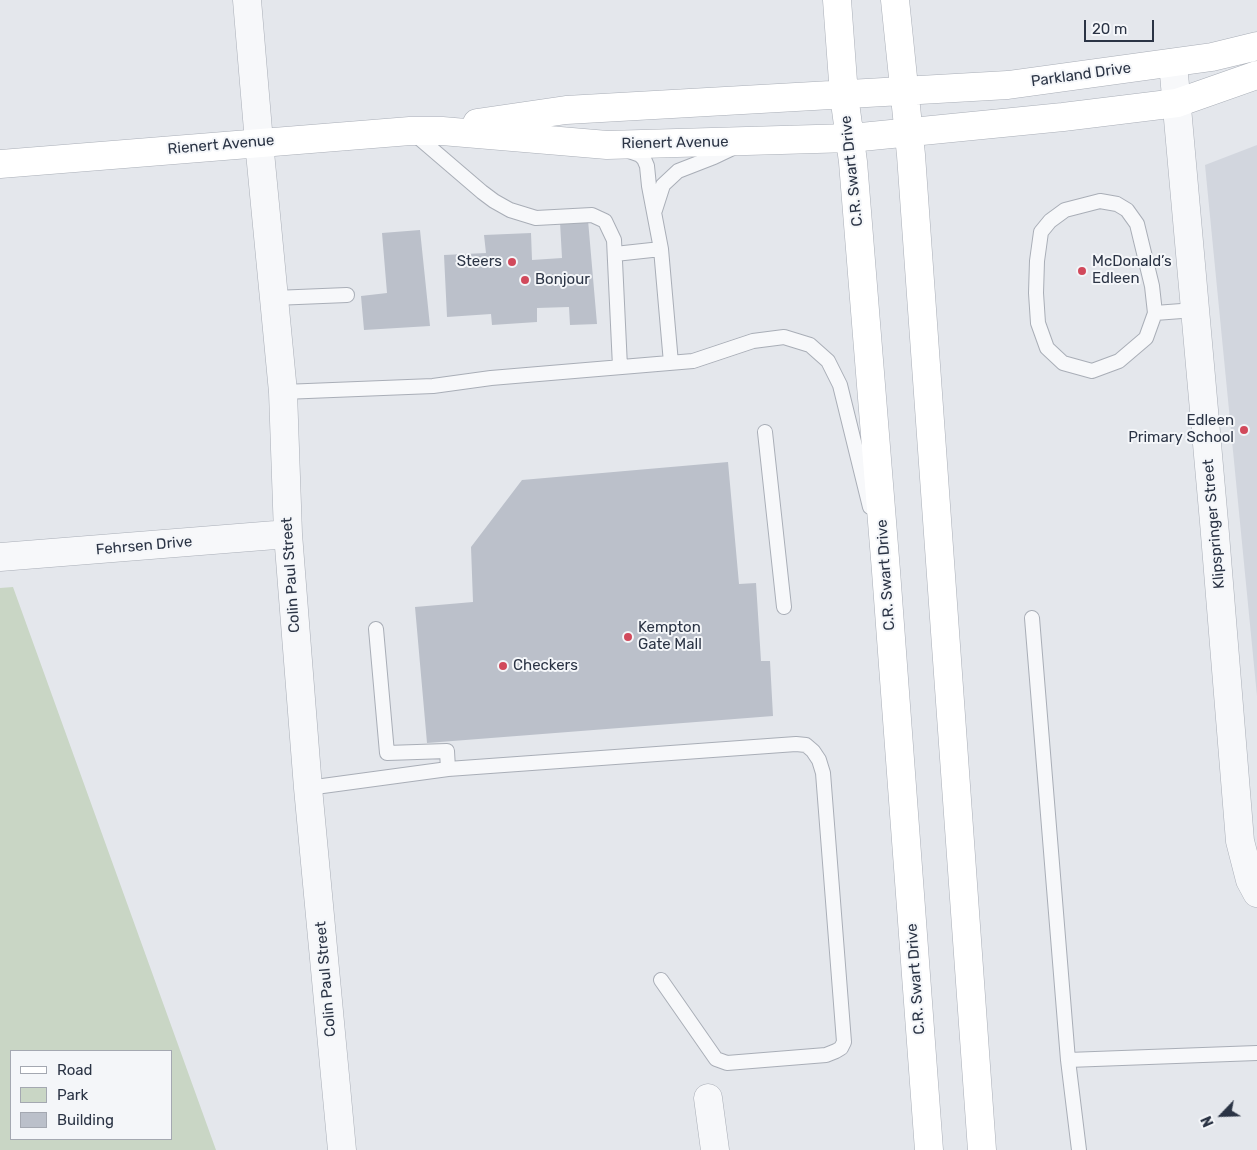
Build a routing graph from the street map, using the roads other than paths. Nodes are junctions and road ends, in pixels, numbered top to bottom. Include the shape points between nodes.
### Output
1 (247, 0) edge
2 (837, 0) edge
3 (895, 0) edge
4 (1257, 46) edge
5 (1173, 63) junction
6 (1257, 75) edge
7 (904, 91) junction
8 (844, 95) junction
9 (1177, 103) junction
10 (410, 131) junction
11 (442, 131) junction
12 (909, 132) junction
13 (850, 138) junction
14 (259, 142) junction
15 (746, 142) junction
16 (607, 145) junction
17 (0, 164) edge
18 (654, 210) junction
19 (661, 249) junction
20 (615, 254) junction
21 (347, 295) dead end
22 (274, 298) junction
23 (1195, 310) junction
24 (1155, 313) junction
25 (671, 363) junction
26 (620, 368) junction
27 (284, 392) junction
28 (765, 432) dead end
29 (288, 534) junction
30 (0, 557) edge
31 (886, 571) junction
32 (784, 607) dead end
33 (1032, 618) dead end
34 (376, 629) dead end
35 (448, 768) junction
36 (308, 788) junction
37 (1257, 893) edge
38 (662, 980) dead end
39 (1257, 1053) edge
40 (1068, 1060) junction
41 (708, 1098) dead end
42 (342, 1150) edge
43 (715, 1150) edge
44 (929, 1150) edge
45 (982, 1150) edge
46 (1079, 1150) edge

1 - 14 street, Colin Paul Street
2 - 8 main road, C.R. Swart Drive
3 - 7 main road
4 - 5 main road, Parkland Drive
5 - 7 main road, Parkland Drive via 1008,85
5 - 9 street, Klipspringer Street
6 - 9 main road
7 - 8 main road, Rienert Avenue
7 - 12 main road
8 - 11 main road, Rienert Avenue via 566,110
8 - 13 main road, C.R. Swart Drive
9 - 12 main road
9 - 23 street, Klipspringer Street
10 - 11 main road, Rienert Avenue
10 - 14 main road, Rienert Avenue
10 - 20 lane via 482,192 510,210 536,218 592,215 605,221 614,240
11 - 16 main road, Rienert Avenue
12 - 13 main road, Rienert Avenue
12 - 45 main road
13 - 15 main road, Rienert Avenue
13 - 31 main road, C.R. Swart Drive
14 - 17 main road, Rienert Avenue
14 - 22 street, Colin Paul Street
15 - 16 main road, Rienert Avenue
15 - 18 lane via 678,171 663,185
16 - 18 lane via 634,152 644,159
18 - 19 lane
19 - 20 lane
19 - 25 lane
20 - 26 lane
21 - 22 lane
22 - 27 street, Colin Paul Street
23 - 24 lane
23 - 37 street, Klipspringer Street via 1240,841 1250,880
24 - 24 lane via 1146,338 1119,361 1092,371 1063,363 1047,348 1038,323 1037,261 1041,232 1065,210 1082,204 1100,201 1117,204 1127,210 1137,224
25 - 26 lane
25 - 31 lane via 693,361 753,341 784,337 810,346 828,361 840,385
26 - 27 lane via 433,386
27 - 29 street, Colin Paul Street
28 - 32 lane
29 - 30 street, Fehrsen Drive
29 - 36 street, Colin Paul Street
31 - 44 main road, C.R. Swart Drive
33 - 40 lane
34 - 35 lane via 387,753 447,751
35 - 36 lane
35 - 38 lane via 796,744 806,745 813,751 823,773 844,1042 841,1048 826,1054 727,1063 716,1059
36 - 42 street, Colin Paul Street
39 - 40 lane
40 - 46 lane
41 - 43 street

